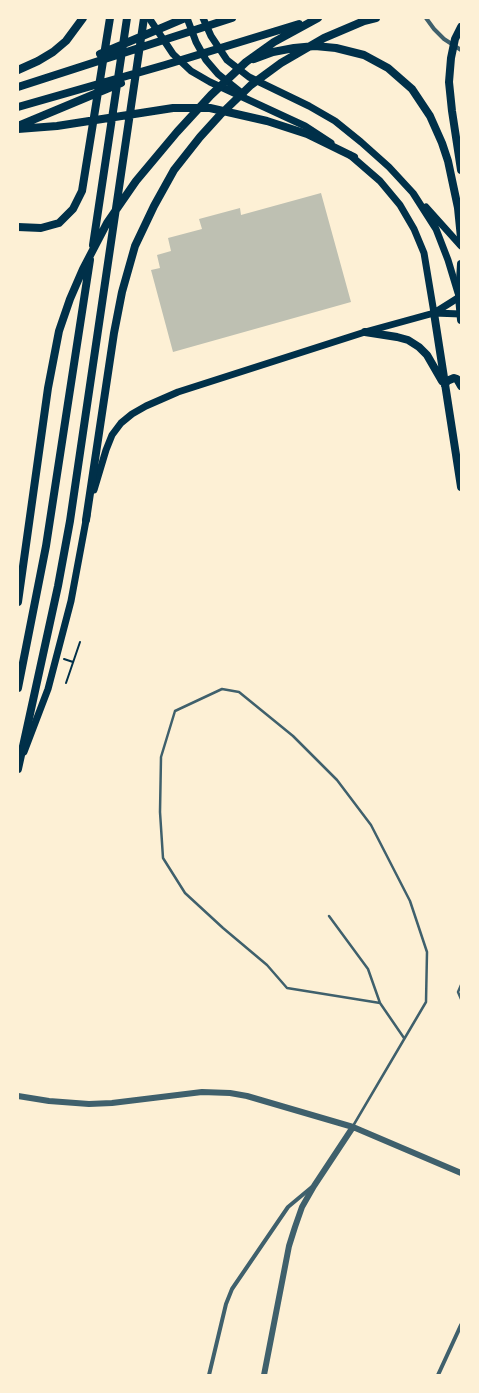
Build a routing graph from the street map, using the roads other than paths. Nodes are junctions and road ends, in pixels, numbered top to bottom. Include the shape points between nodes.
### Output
1 (83, 18) edge
2 (110, 18) edge
3 (127, 18) edge
4 (144, 18) edge
5 (149, 18) edge
6 (186, 18) edge
7 (203, 18) edge
8 (232, 18) edge
9 (319, 18) edge
10 (376, 18) edge
11 (426, 18) edge
12 (461, 27) edge
13 (461, 50) edge
14 (246, 62) junction
15 (165, 65) junction
16 (18, 70) edge
17 (52, 75) junction
18 (18, 87) edge
19 (253, 101) junction
20 (18, 107) edge
21 (18, 126) edge
22 (18, 129) edge
23 (354, 157) junction
24 (461, 170) edge
25 (413, 193) junction
26 (18, 227) edge
27 (461, 238) edge
28 (461, 246) edge
29 (461, 264) edge
30 (460, 296) edge
31 (434, 313) junction
32 (461, 314) edge
33 (461, 320) edge
34 (364, 332) junction
35 (445, 385) junction
36 (461, 386) edge
37 (461, 487) edge
38 (86, 520) junction
39 (18, 602) edge
40 (18, 688) edge
41 (18, 770) edge
42 (329, 916) dead end
43 (461, 985) edge
44 (461, 999) edge
45 (380, 1003) junction
46 (404, 1038) junction
47 (18, 1096) edge
48 (353, 1127) junction
49 (461, 1173) edge
50 (314, 1186) junction
51 (461, 1325) edge
52 (209, 1375) edge
53 (264, 1375) edge
54 (438, 1375) edge

1 - 16 main road via 66,41 53,52
2 - 26 main road via 82,191 73,209 59,223 41,228
3 - 40 main road via 68,409
4 - 41 main road via 71,513 58,586
5 - 19 main road via 173,54 191,71
6 - 17 main road
6 - 19 main road via 206,60 218,74
7 - 25 main road via 226,60 249,78 335,121 389,167
8 - 17 main road
9 - 14 main road via 274,42
9 - 15 main road
10 - 38 main road via 324,38 281,63 251,85 200,137 174,170 135,246 122,292
11 - 13 street via 444,39
12 - 24 main road via 455,39 449,82
14 - 27 main road via 273,52 315,46 336,48 364,56 388,68 412,89 438,130 448,161 458,208
14 - 39 main road via 176,132 136,181 107,223 70,299 59,331 48,388
15 - 20 main road
15 - 21 main road
17 - 18 main road
19 - 23 main road via 305,126
22 - 23 main road via 57,126 173,108 210,108 267,121 307,134
23 - 31 main road via 380,181 400,205 414,229 424,253
25 - 28 main road
25 - 30 main road via 436,229
29 - 30 main road
30 - 31 main road
30 - 32 main road
31 - 32 main road
31 - 34 main road
31 - 35 main road
32 - 33 main road
34 - 35 main road via 397,337 419,347 427,355
34 - 38 main road via 178,392 132,414 121,423 112,436
35 - 36 main road via 454,378
35 - 37 main road
38 - 41 main road via 75,587 50,682
42 - 45 lane via 368,969
43 - 44 lane via 458,992
45 - 46 lane
45 - 46 lane via 287,988 267,965 185,893 163,858 160,812 161,757 175,712 222,688 239,692 293,736 337,780 371,825 410,901 427,952 426,1002
46 - 48 lane
47 - 48 street via 89,1104 223,1092 247,1096
48 - 49 street
48 - 50 street
50 - 52 street via 288,1207 232,1289
50 - 53 street via 302,1206 288,1246
51 - 54 street

